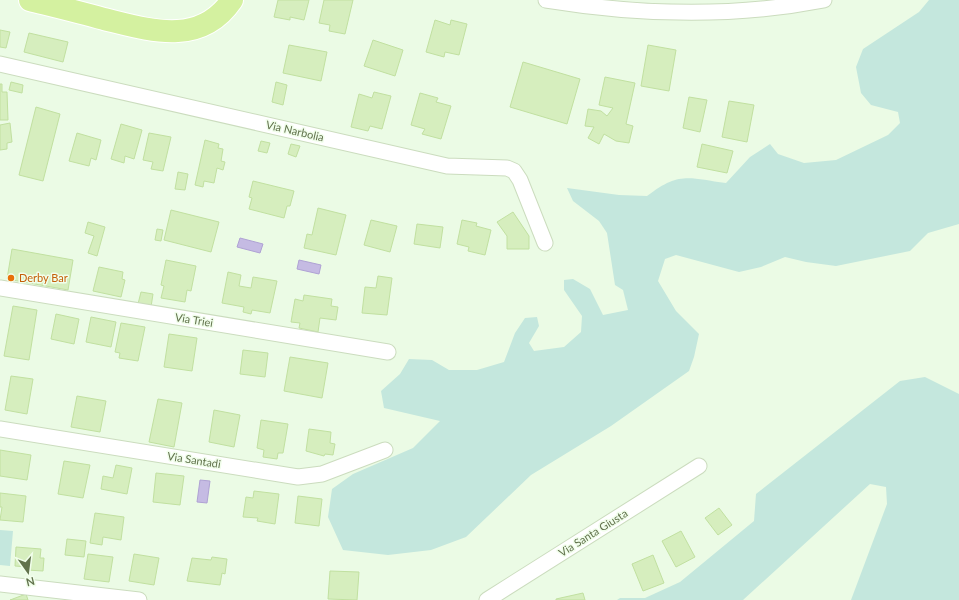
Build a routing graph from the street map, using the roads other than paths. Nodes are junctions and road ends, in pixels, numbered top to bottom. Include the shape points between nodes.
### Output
1 (30, 0) edge
2 (232, 0) edge
3 (546, 0) edge
4 (824, 0) edge
5 (0, 64) edge
6 (545, 243) dead end
7 (0, 288) edge
8 (388, 352) dead end
9 (0, 429) edge
10 (385, 450) dead end
11 (698, 466) dead end
12 (0, 584) edge
13 (139, 600) edge
14 (487, 600) edge

1 - 2 highway via 147,30 173,32 192,29 212,20
3 - 4 street via 593,8 673,13 758,10
5 - 6 street, Via Narbolia via 447,166 509,168 520,180
7 - 8 street, Via Triei
9 - 10 street, Via Santadi via 298,477 326,473
11 - 14 street, Via Santa Giusta
12 - 13 street

